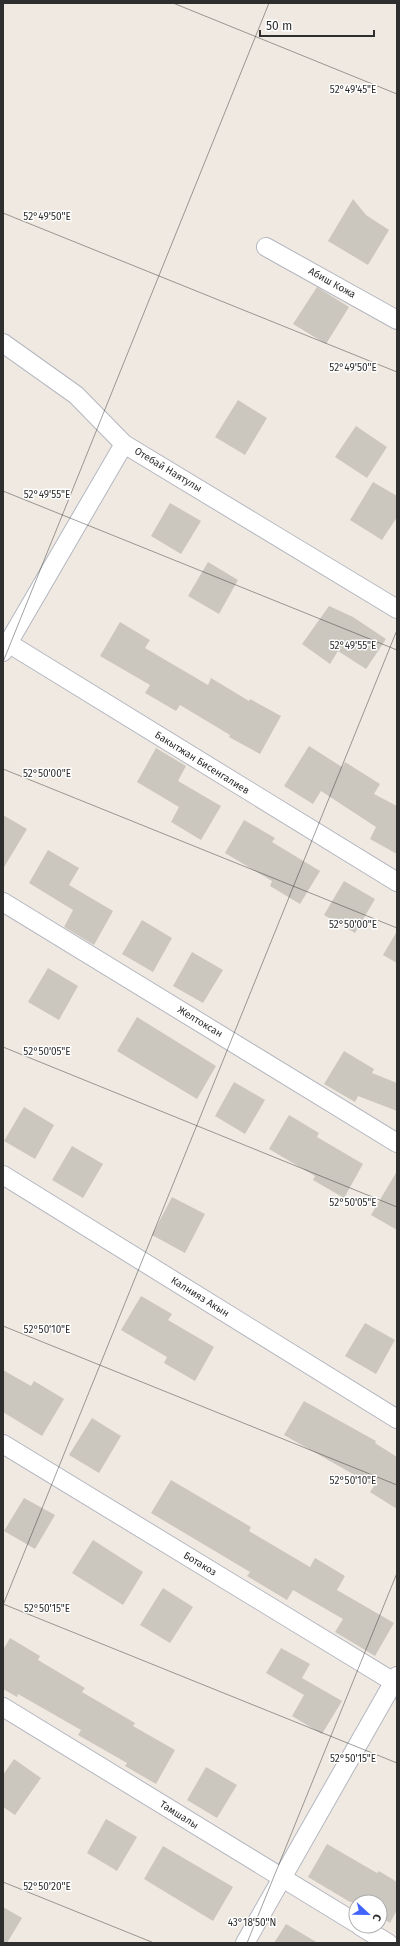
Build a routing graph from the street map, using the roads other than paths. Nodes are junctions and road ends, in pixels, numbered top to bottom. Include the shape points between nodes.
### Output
1 (266, 247) dead end
2 (397, 320) edge
3 (3, 343) edge
4 (124, 444) junction
5 (397, 609) edge
6 (5, 648) edge
7 (397, 882) edge
8 (3, 902) edge
9 (397, 1143) edge
10 (3, 1175) edge
11 (397, 1419) edge
12 (3, 1444) edge
13 (396, 1680) edge
14 (3, 1707) edge
15 (282, 1878) junction
16 (348, 1918) edge
17 (373, 1934) edge
18 (245, 1943) edge
19 (388, 1943) edge

1 - 2 street, Абиш Кожа
3 - 4 street via 76,395
4 - 5 street, Отебай Наятулы
4 - 6 street, Отебай Наятулы
6 - 7 street, Бакытжан Бисенгалиев
8 - 9 street, Желтоксан
10 - 11 street, Калнияз Акын
12 - 13 street, Ботакоз
13 - 15 street
14 - 15 street, Тамшалы
15 - 16 street, Тамшалы
15 - 18 street
17 - 19 street

